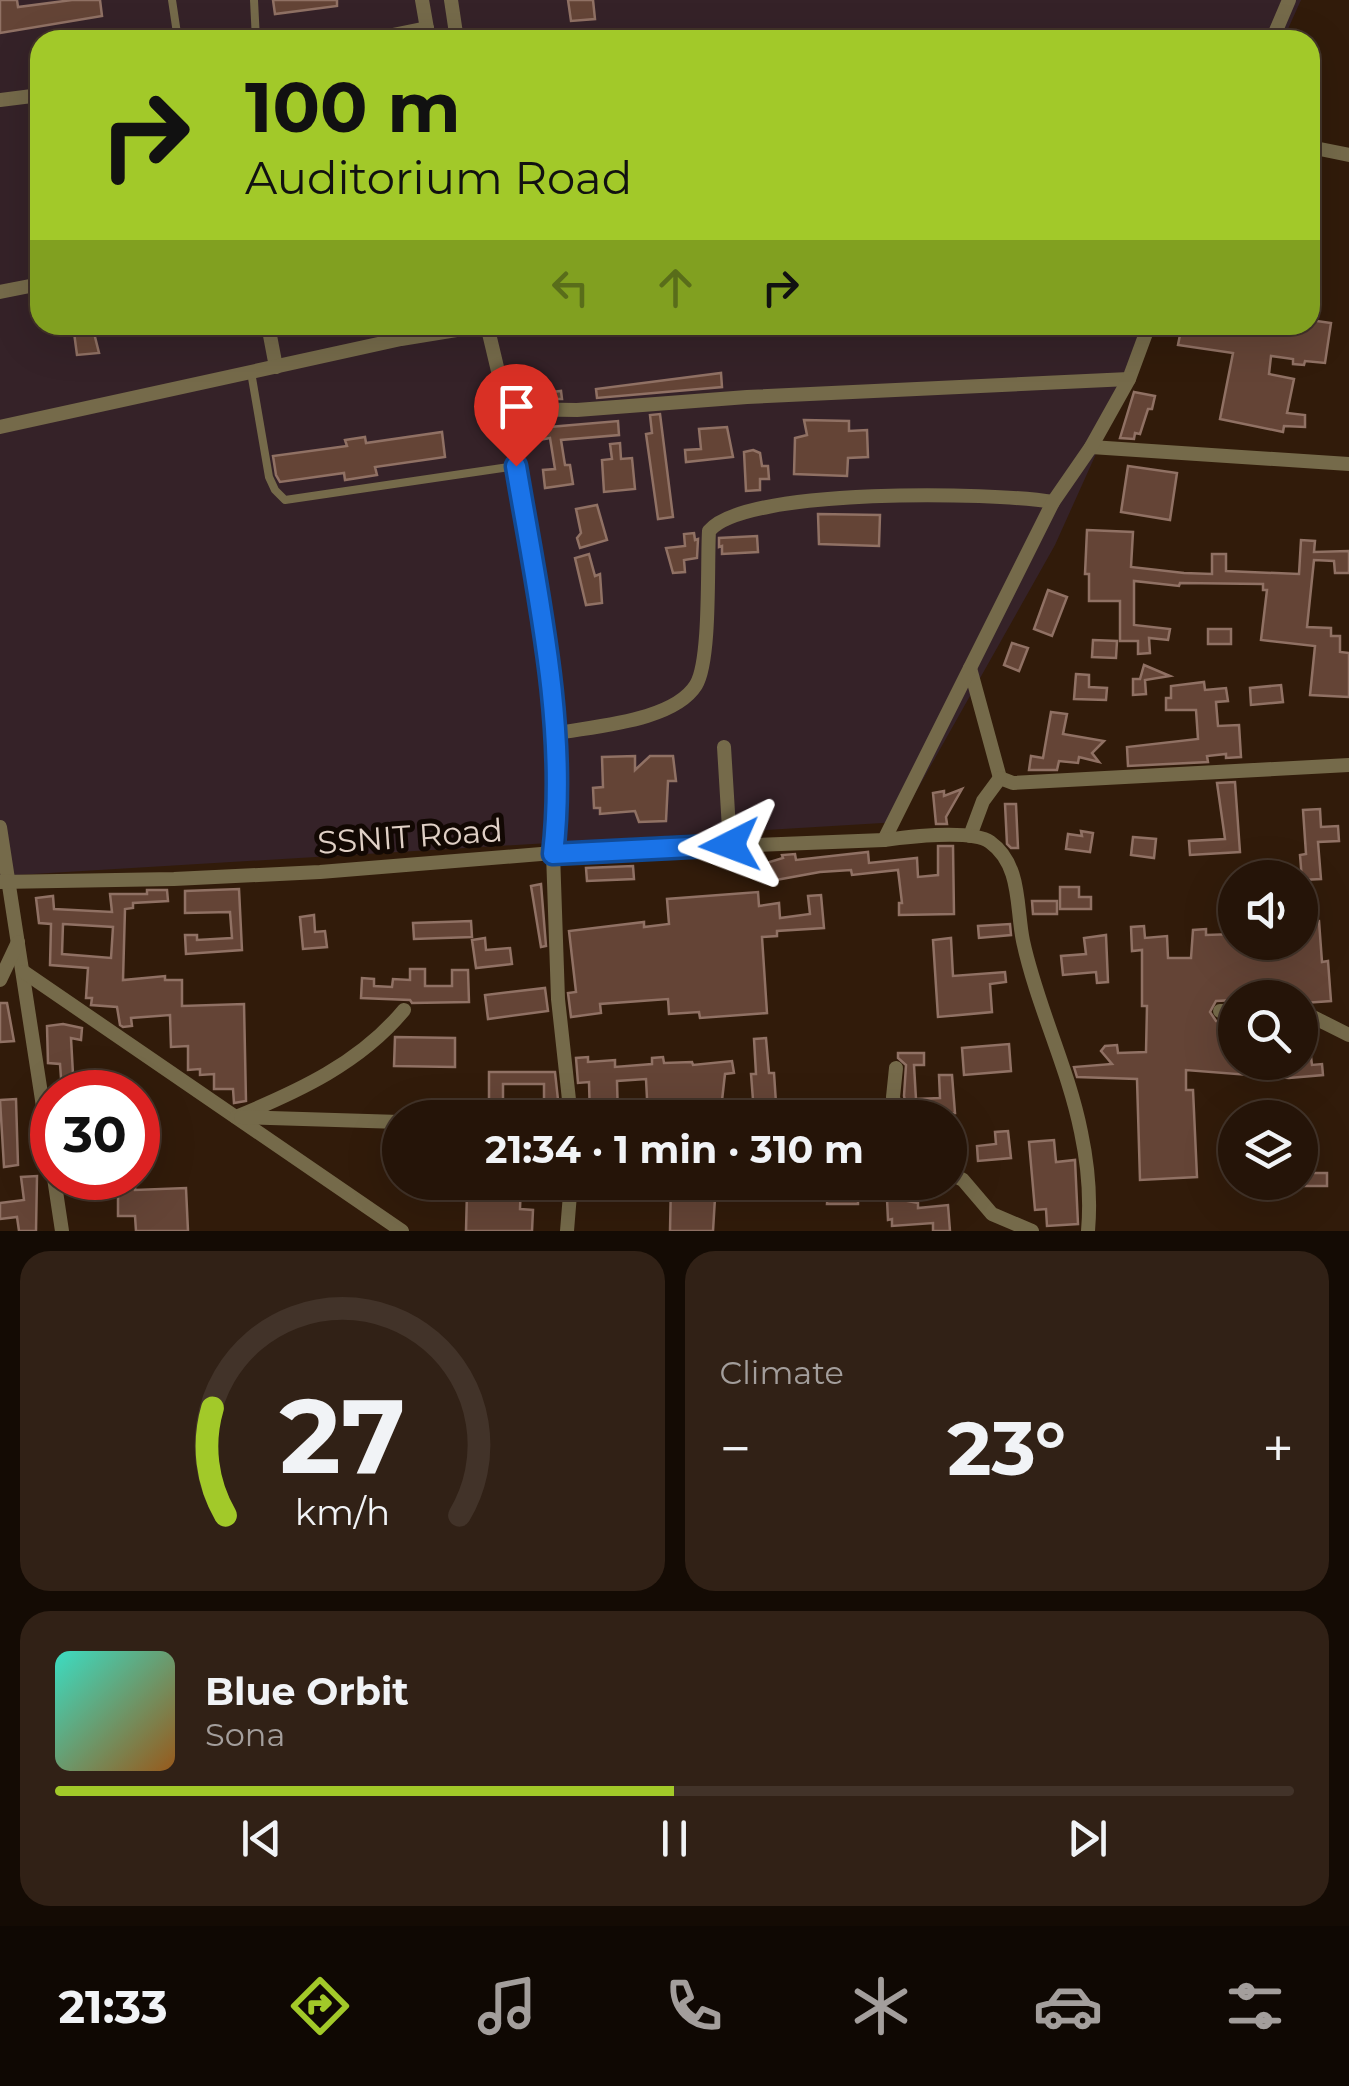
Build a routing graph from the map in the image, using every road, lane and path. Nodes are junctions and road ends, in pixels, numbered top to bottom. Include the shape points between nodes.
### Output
1 (172, 0) edge
2 (254, 0) edge
3 (422, 0) edge
4 (451, 0) edge
5 (1289, 0) edge
6 (176, 30) edge
7 (256, 30) edge
8 (427, 30) edge
9 (455, 30) edge
10 (1276, 30) edge
11 (30, 96) edge
12 (0, 100) edge
13 (1320, 150) edge
14 (1349, 154) edge
15 (30, 286) edge
16 (0, 292) edge
17 (270, 335) edge
18 (425, 335) edge
19 (489, 335) edge
20 (1145, 335) edge
21 (276, 367) junction
22 (251, 372) junction
23 (1129, 379) junction
24 (507, 409) junction
25 (0, 428) edge
26 (1090, 447) junction
27 (1349, 464) edge
28 (516, 466) junction
29 (1053, 502) junction
30 (970, 668) junction
31 (553, 734) junction
32 (724, 747) dead end
33 (1349, 765) edge
34 (1000, 778) junction
35 (0, 826) edge
36 (970, 836) junction
37 (884, 840) junction
38 (730, 845) junction
39 (553, 854) junction
40 (4, 882) edge
41 (19, 941) junction
42 (24, 972) junction
43 (0, 980) edge
44 (404, 1010) dead end
45 (1318, 1019) edge
46 (1349, 1035) edge
47 (896, 1068) dead end
48 (38, 1070) edge
49 (569, 1100) edge
50 (894, 1100) edge
51 (236, 1117) junction
52 (382, 1121) edge
53 (967, 1184) edge
54 (57, 1200) edge
55 (569, 1200) edge
56 (62, 1231) edge
57 (402, 1231) edge
58 (566, 1231) edge
59 (1032, 1231) edge
60 (1088, 1231) edge

1 - 6 lane
2 - 7 lane
3 - 8 street
4 - 9 street
5 - 10 street
11 - 12 street
13 - 14 street
15 - 16 street
17 - 21 street
18 - 21 street
19 - 24 street
20 - 23 street
21 - 22 street
22 - 25 street
22 - 28 lane via 269,477 285,500
23 - 24 street
23 - 26 street
24 - 28 street
26 - 27 street
26 - 29 street
28 - 31 street via 548,658
29 - 30 street
29 - 31 street via 880,494 724,517 709,531 698,682 672,705 646,716
30 - 34 street
30 - 37 street
31 - 39 street via 559,802
32 - 38 street
33 - 34 street via 1099,780
34 - 36 street
35 - 40 street
36 - 37 street, SSNIT Road
36 - 60 street via 989,840 1008,862 1018,891 1032,978 1080,1126
37 - 38 street, SSNIT Road
38 - 39 street, SSNIT Road
39 - 40 street, SSNIT Road via 320,872
39 - 49 street
40 - 41 street
41 - 42 street
41 - 43 street
42 - 48 street
42 - 51 street
44 - 51 street via 382,1036 304,1089
45 - 46 street
47 - 50 street
51 - 52 street
51 - 57 street
53 - 59 street via 992,1214
54 - 56 street
55 - 58 street

